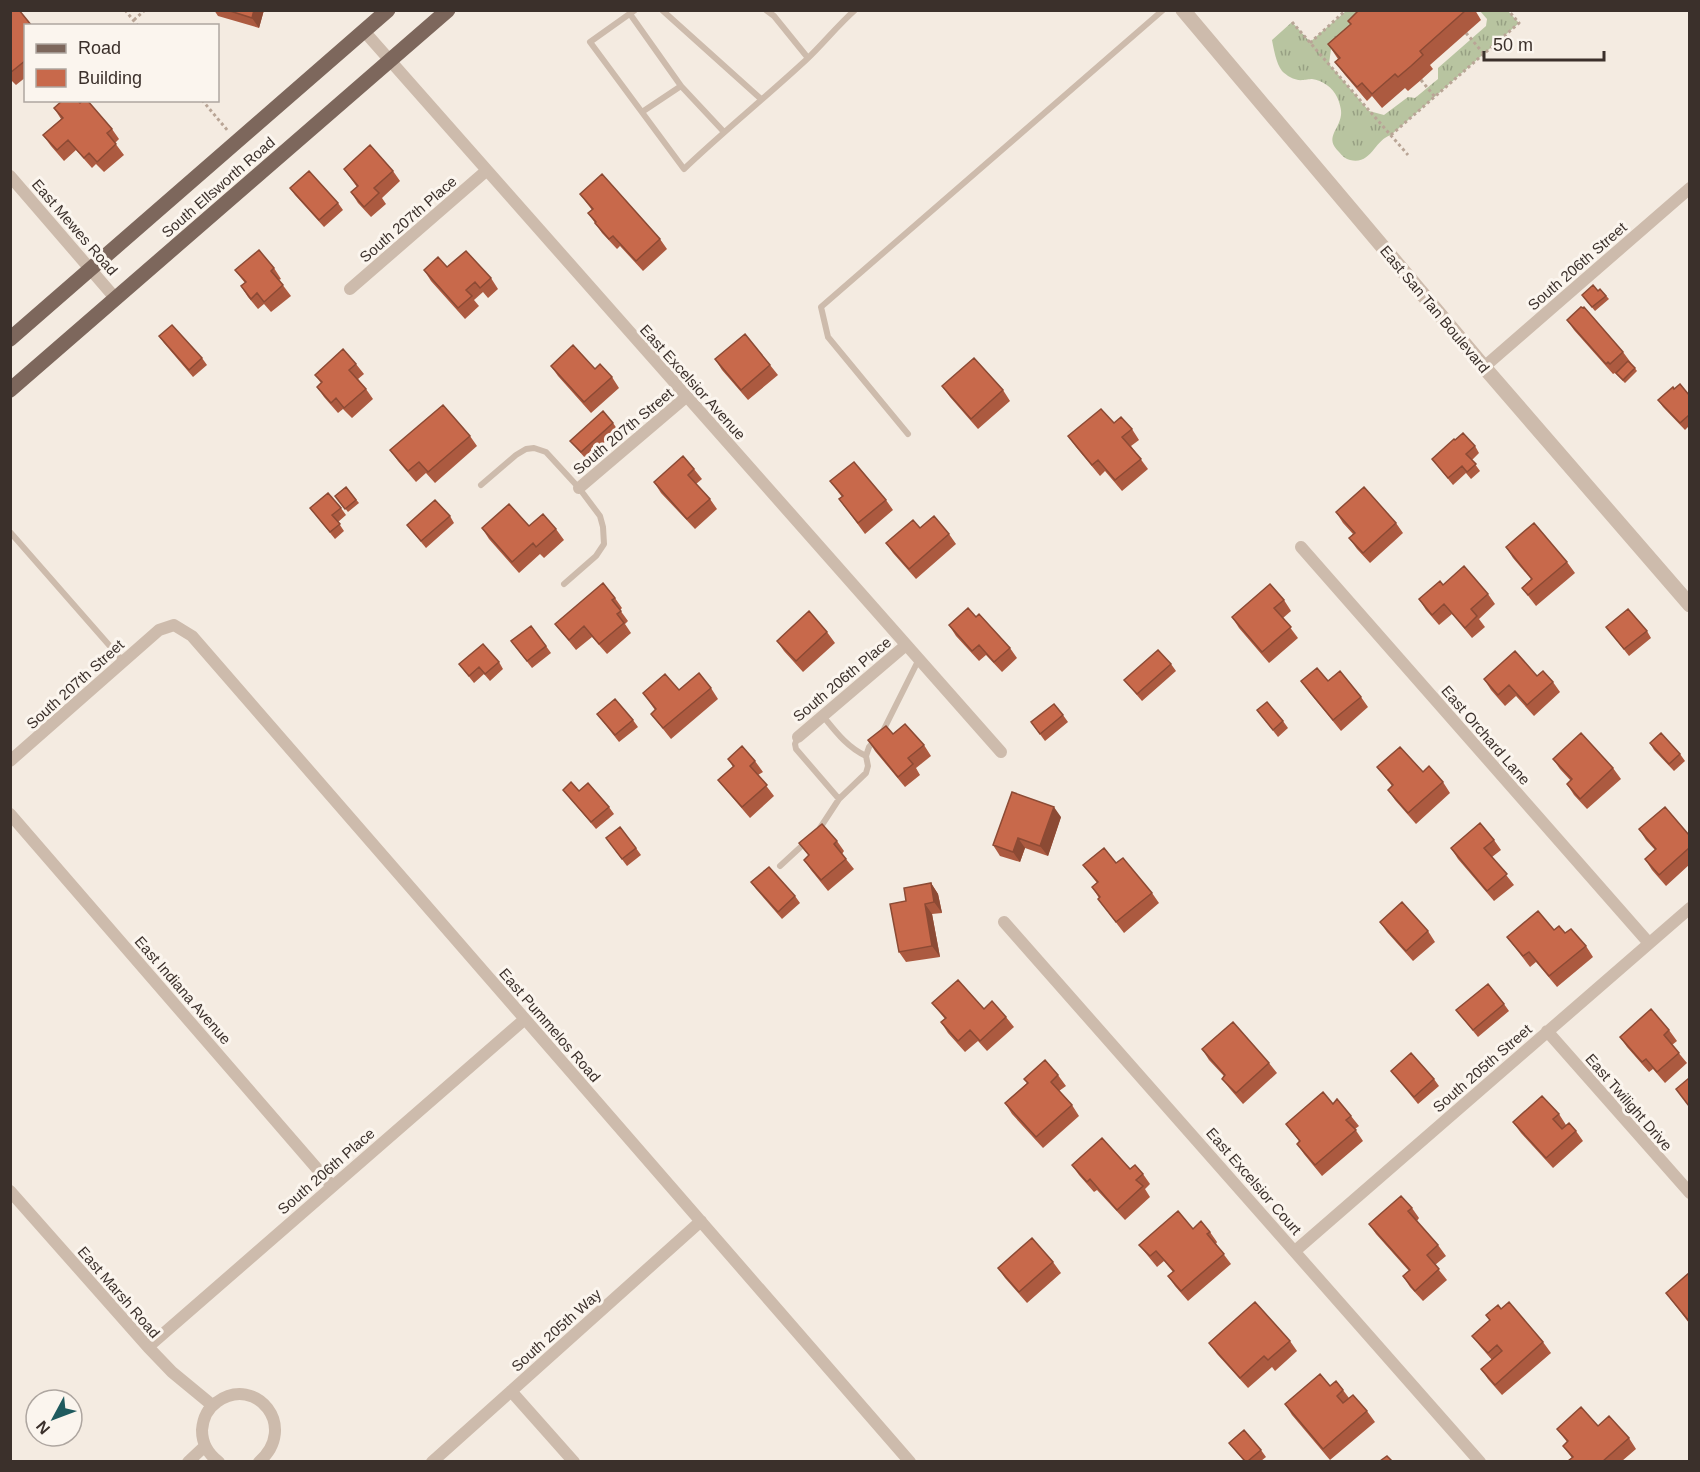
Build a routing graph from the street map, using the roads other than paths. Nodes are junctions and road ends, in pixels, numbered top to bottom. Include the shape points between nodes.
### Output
1 (388, 10) edge
2 (448, 10) edge
3 (662, 10) edge
4 (766, 10) edge
5 (855, 10) edge
6 (1163, 10) edge
7 (1183, 10) edge
8 (632, 12) edge
9 (364, 31) junction
10 (808, 58) junction
11 (390, 61) junction
12 (681, 86) junction
13 (761, 99) junction
14 (642, 112) junction
15 (724, 132) junction
16 (486, 171) junction
17 (10, 176) edge
18 (1689, 188) edge
19 (91, 269) junction
20 (350, 289) dead end
21 (116, 299) junction
22 (10, 339) edge
23 (1484, 367) junction
24 (10, 390) edge
25 (687, 397) junction
26 (908, 434) dead end
27 (481, 485) dead end
28 (579, 488) junction
29 (10, 532) edge
30 (1301, 547) dead end
31 (564, 584) dead end
32 (1689, 605) edge
33 (159, 630) joint
34 (906, 645) junction
35 (919, 659) junction
36 (123, 661) junction
37 (823, 716) junction
38 (798, 737) joint
39 (1001, 752) dead end
40 (866, 756) junction
41 (10, 761) edge
42 (839, 799) junction
43 (10, 814) edge
44 (780, 866) dead end
45 (1689, 908) edge
46 (1004, 922) dead end
47 (1648, 942) junction
48 (525, 1018) junction
49 (1547, 1031) junction
50 (332, 1186) junction
51 (10, 1191) edge
52 (1689, 1193) edge
53 (701, 1221) junction
54 (1295, 1251) junction
55 (148, 1347) junction
56 (511, 1390) junction
57 (212, 1405) junction
58 (205, 1446) junction
59 (188, 1461) edge
60 (219, 1461) edge
61 (260, 1461) edge
62 (432, 1461) edge
63 (574, 1461) edge
64 (910, 1461) edge
65 (1480, 1461) edge

1 - 9 main road, South Ellsworth Road
2 - 11 main road, South Ellsworth Road
3 - 13 lane
4 - 10 lane
5 - 10 lane
6 - 26 lane via 821,307 828,337
7 - 23 street, East San Tan Boulevard
8 - 12 lane
8 - 14 lane via 590,42
9 - 11 street, East Excelsior Avenue
9 - 19 main road, South Ellsworth Road
10 - 13 lane
11 - 16 street, East Excelsior Avenue
11 - 21 main road, South Ellsworth Road
12 - 14 lane
12 - 15 lane
13 - 15 lane
14 - 15 lane via 684,169
16 - 20 street, South 207th Place
16 - 25 street, East Excelsior Avenue
17 - 19 street, East Mewes Road
18 - 23 street, South 206th Street
19 - 21 street, East Mewes Road
19 - 22 main road, South Ellsworth Road
21 - 24 main road, South Ellsworth Road
23 - 32 street, East San Tan Boulevard
25 - 28 street, South 207th Street
25 - 34 street, East Excelsior Avenue
27 - 28 lane via 516,455 534,448 546,452
28 - 31 lane via 600,516 604,544
29 - 36 lane
30 - 47 street, East Orchard Lane
33 - 36 street, South 207th Street
33 - 48 street, East Pummelos Road via 174,625 192,636
34 - 35 street, East Excelsior Avenue
34 - 37 street, South 206th Place
35 - 39 street, East Excelsior Avenue
35 - 40 lane via 884,731
36 - 41 street, South 207th Street
37 - 38 street, South 206th Place
37 - 40 lane via 842,740
38 - 42 lane via 796,749
40 - 42 lane via 866,773
42 - 44 lane via 820,828
43 - 50 street, East Indiana Avenue
45 - 47 street, South 205th Street
46 - 54 street, East Excelsior Court
47 - 49 street, South 205th Street
48 - 50 street, South 206th Place
48 - 53 street, East Pummelos Road
49 - 52 street, East Twilight Drive
49 - 54 street, South 205th Street
50 - 55 street, South 206th Place
51 - 55 street, East Marsh Road
53 - 56 street, South 205th Way
53 - 64 street, East Pummelos Road
54 - 65 street, East Excelsior Court
55 - 57 street, East Marsh Road
56 - 62 street, South 205th Way
56 - 63 street
57 - 58 street via 202,1424
57 - 61 street via 234,1394 258,1399 267,1407 276,1429 269,1452
58 - 59 street
58 - 60 street

